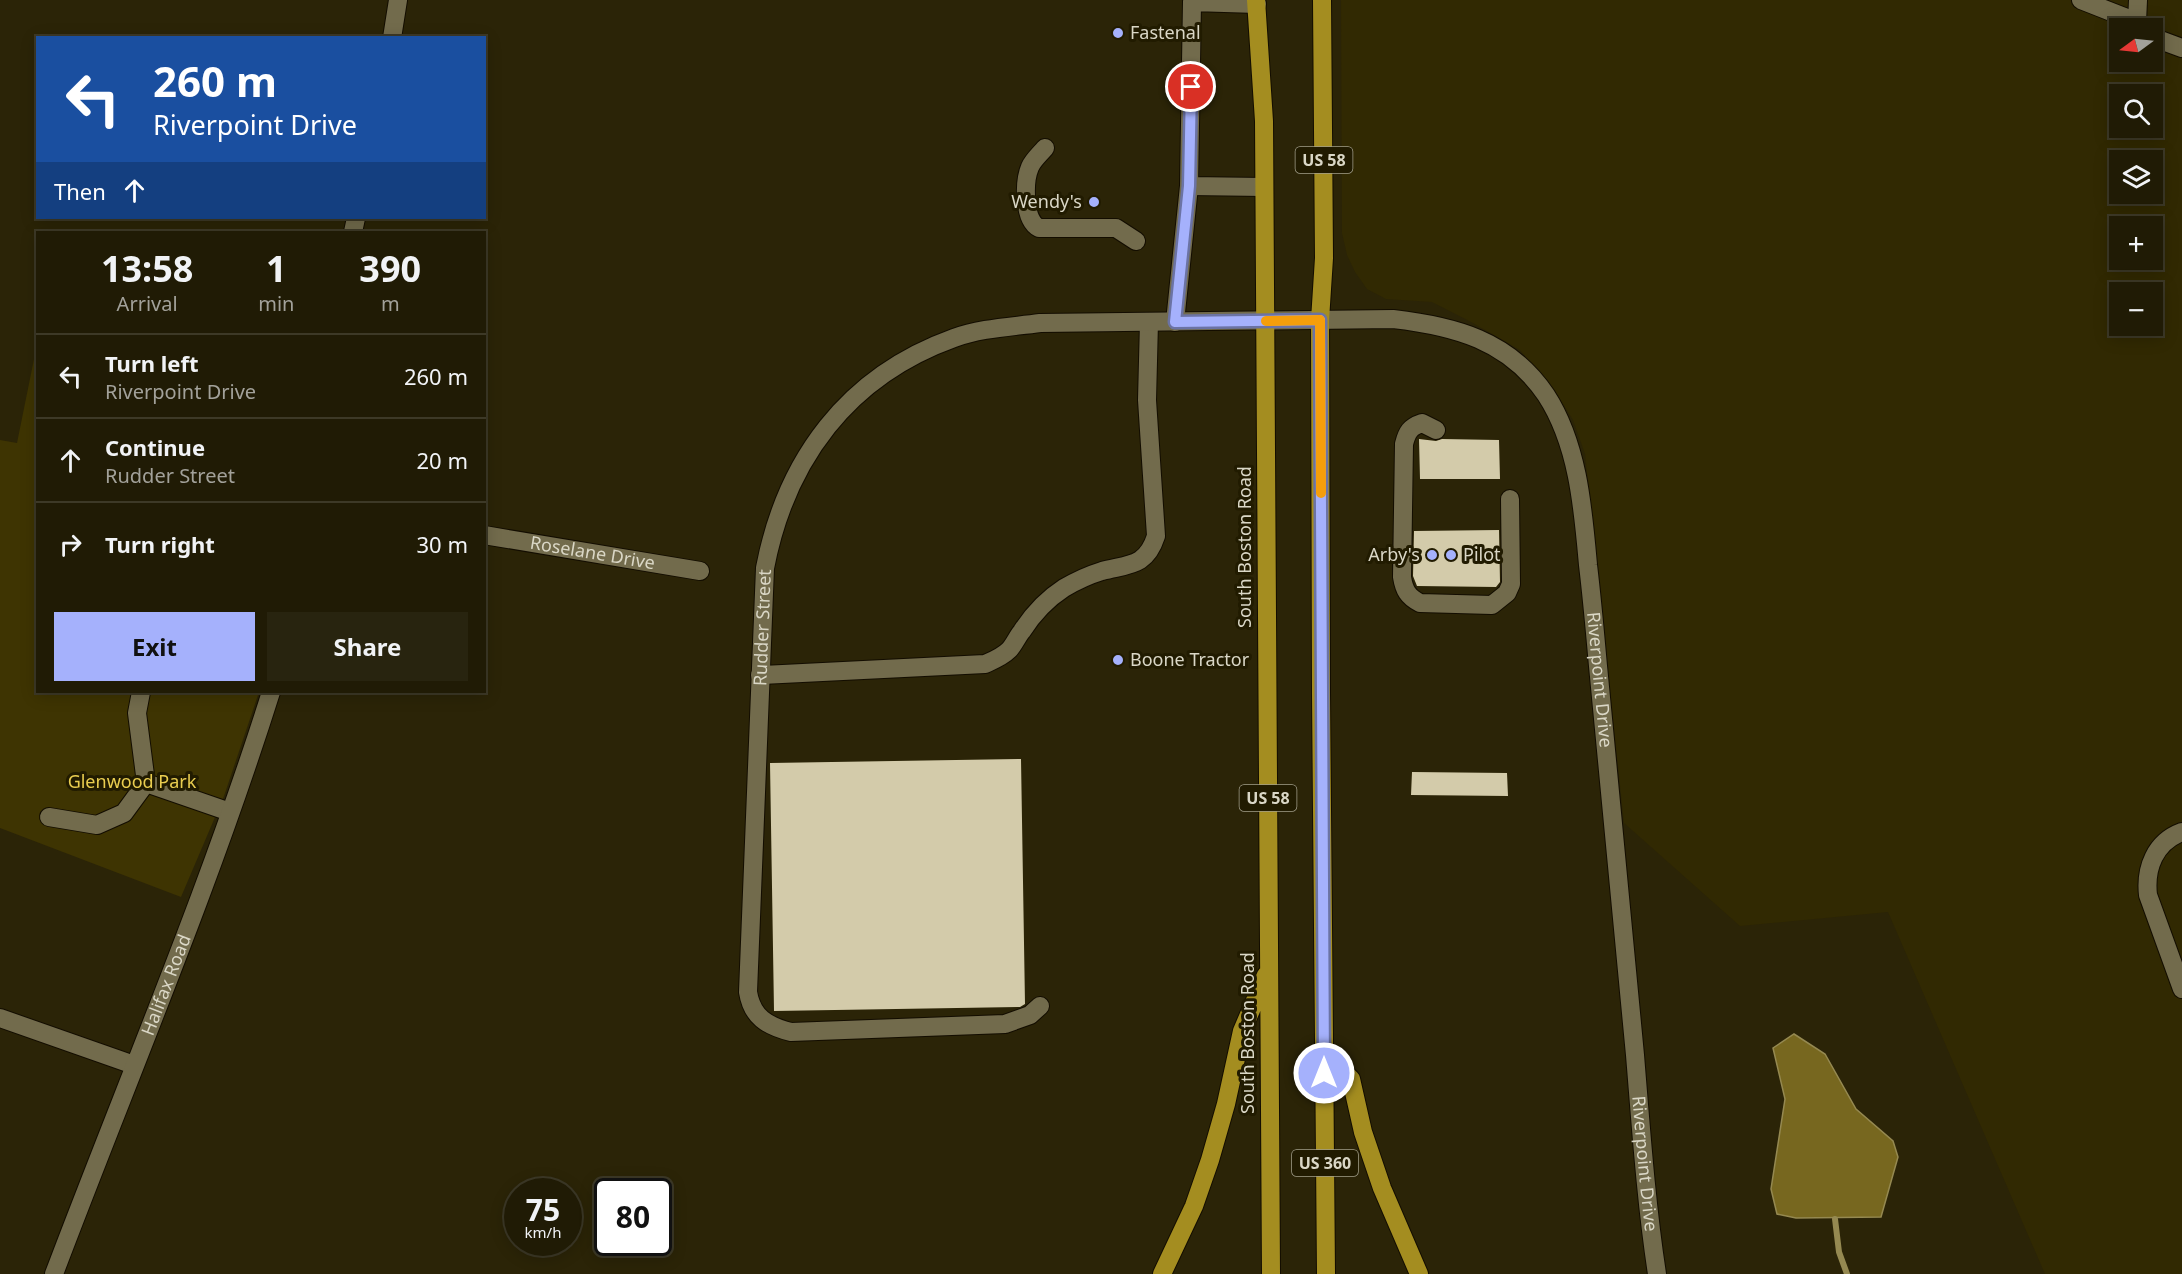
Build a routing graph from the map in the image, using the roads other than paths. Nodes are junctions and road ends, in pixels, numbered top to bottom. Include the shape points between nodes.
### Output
1 (399, 0) edge
2 (1322, 0) edge
3 (2082, 0) edge
4 (2138, 0) edge
5 (1257, 2) edge
6 (2124, 18) edge
7 (2139, 18) edge
8 (392, 36) edge
9 (2163, 41) edge
10 (2182, 48) edge
11 (1045, 148) dead end
12 (1189, 186) junction
13 (1264, 187) junction
14 (1136, 241) dead end
15 (1320, 320) junction
16 (1265, 321) junction
17 (1149, 322) junction
18 (1175, 322) junction
19 (1436, 430) dead end
20 (1510, 499) dead end
21 (486, 535) edge
22 (700, 571) dead end
23 (760, 675) junction
24 (141, 693) edge
25 (271, 693) edge
26 (146, 783) junction
27 (230, 812) junction
28 (49, 817) dead end
29 (2182, 832) edge
30 (1269, 968) junction
31 (2182, 989) edge
32 (1040, 1006) dead end
33 (0, 1018) edge
34 (1324, 1052) junction
35 (134, 1065) junction
36 (54, 1274) edge
37 (1162, 1274) edge
38 (1271, 1274) edge
39 (1326, 1274) edge
40 (1419, 1274) edge
41 (1657, 1274) edge

1 - 8 street
2 - 15 highway, US 58 via 1324,258
3 - 6 street
4 - 7 street
5 - 12 street via 1192,2
5 - 13 highway, South Boston Road / US 58
9 - 10 street
11 - 14 street via 1031,165 1027,179 1028,213 1035,226 1116,228
12 - 13 street
12 - 18 street
13 - 16 highway, South Boston Road / US 58
15 - 16 street, Riverpoint Drive
15 - 34 highway, US 58
15 - 41 street, Riverpoint Drive via 1393,319 1462,332 1491,345 1529,374 1560,421 1581,498 1586,539
16 - 18 street, Rudder Street
16 - 30 highway, South Boston Road / US 58
17 - 18 street, Rudder Street
17 - 23 street, Rudder Street via 1040,323 988,329 922,351 857,395 810,450 780,508 765,568
17 - 23 street via 1147,400 1156,536 1143,560 1078,580 1057,593 1038,609 1010,649 985,664
19 - 20 street via 1422,423 1413,426 1404,444 1402,577 1410,598 1420,603 1492,605 1507,593 1511,584
21 - 22 street, Roselane Drive
23 - 32 street, Rudder Street via 748,992 756,1014 763,1022 791,1032 1005,1024 1030,1015
24 - 26 street via 137,713
25 - 27 street, Halifax Road
26 - 27 street
26 - 28 street via 124,813 97,825
27 - 35 street, Halifax Road
29 - 31 street via 2173,835 2156,853 2146,880
30 - 37 highway via 1242,1031 1226,1104 1194,1206
30 - 38 highway, South Boston Road / US 58
33 - 35 street
34 - 39 highway, US 360
34 - 40 highway via 1351,1079 1382,1188
35 - 36 street, Halifax Road

